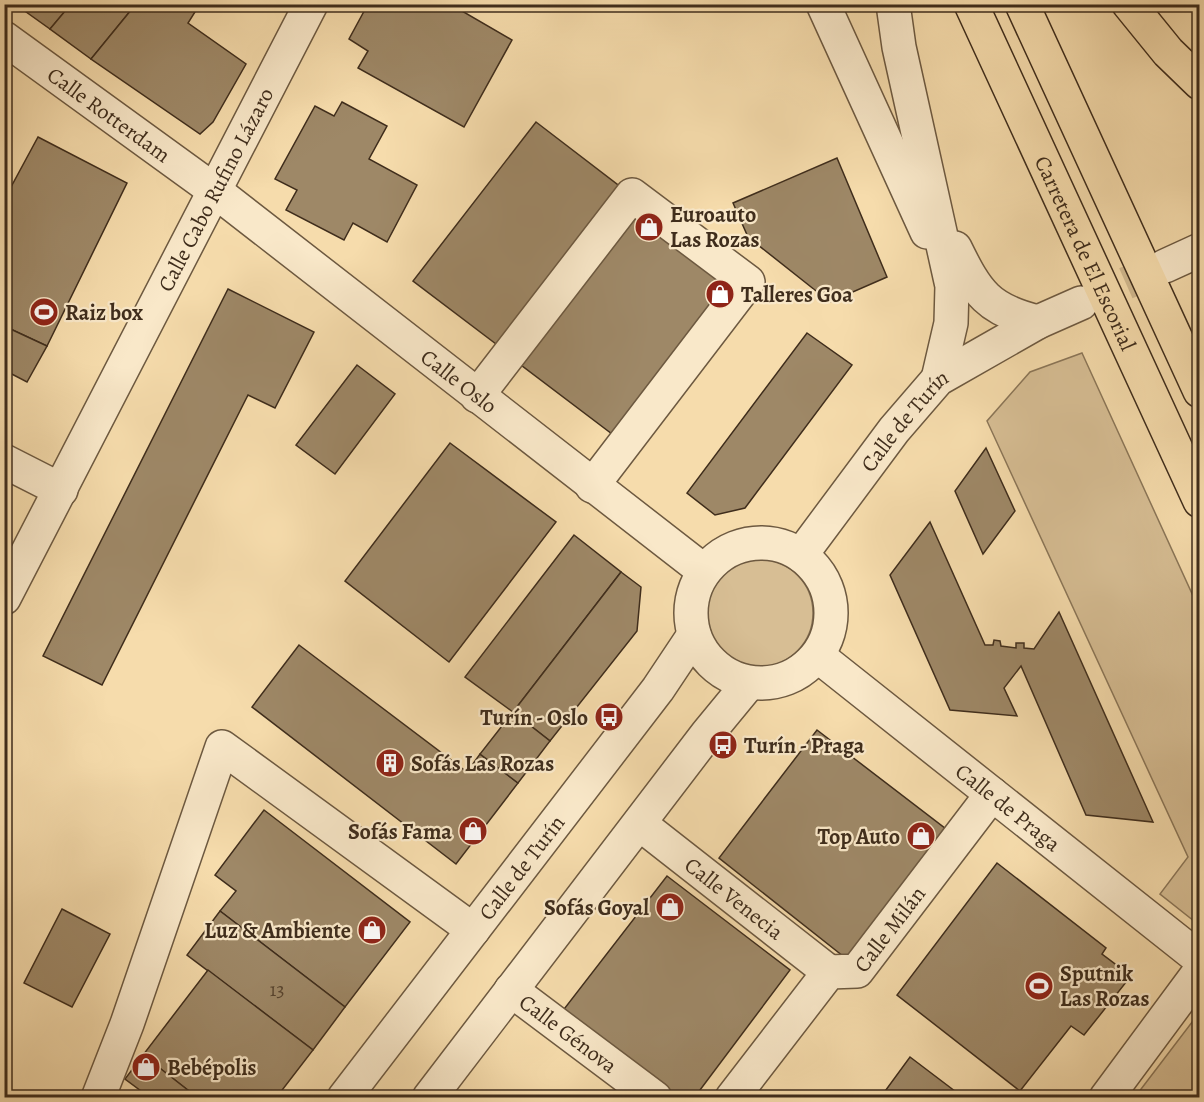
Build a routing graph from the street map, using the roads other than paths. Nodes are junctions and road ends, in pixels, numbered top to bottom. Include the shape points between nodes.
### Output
1 (311, 4) edge
2 (823, 4) edge
3 (893, 4) edge
4 (971, 4) edge
5 (1022, 4) edge
6 (1129, 4) edge
7 (4, 38) edge
8 (1200, 83) edge
9 (215, 191) junction
10 (935, 208) junction
11 (1200, 250) edge
12 (1166, 266) tunnel mouth
13 (952, 286) junction
14 (1081, 303) tunnel mouth
15 (1038, 322) junction
16 (938, 379) junction
17 (1200, 391) edge
18 (477, 396) junction
19 (4, 461) edge
20 (592, 486) junction
21 (61, 490) junction
22 (1200, 501) edge
23 (801, 555) junction
24 (704, 571) junction
25 (4, 598) edge
26 (694, 635) junction
27 (818, 656) junction
28 (749, 683) junction
29 (992, 794) junction
30 (640, 824) junction
31 (472, 930) junction
32 (1200, 959) edge
33 (1200, 971) edge
34 (829, 972) junction
35 (511, 990) junction
36 (98, 1098) edge
37 (344, 1098) edge
38 (429, 1098) edge
39 (655, 1098) edge
40 (732, 1098) edge
41 (1106, 1098) edge

1 - 9 street, Calle Cabo Rufino Lázaro
2 - 13 street
3 - 10 street
4 - 22 highway, Carretera de El Escorial
5 - 17 highway, Carretera de El Escorial
6 - 8 highway via 1168,52
7 - 9 street, Calle Rotterdam
9 - 18 street, Calle Oslo
9 - 21 street, Calle Cabo Rufino Lázaro
10 - 13 street
10 - 15 street via 973,286 1008,315
11 - 12 street
13 - 16 street via 951,323
14 - 15 street, Calle de Turín
15 - 16 street, Calle de Turín
16 - 23 street, Calle de Turín via 894,430
18 - 20 street, Calle Oslo
18 - 20 street via 633,195 748,282
19 - 21 street
20 - 24 street, Calle Oslo
21 - 25 street, Calle Cabo Rufino Lázaro
23 - 24 street via 777,544 750,543 725,552
23 - 27 street via 821,576 831,602 830,630
24 - 26 street via 694,590 690,612
26 - 28 street via 715,667
26 - 31 street, Calle de Turín via 658,689
27 - 28 street via 798,673 775,683
27 - 29 street, Calle de Praga
28 - 30 street
29 - 32 street, Calle de Praga
29 - 34 street, Calle Milán via 857,971
30 - 34 street, Calle Venecia
30 - 35 street
31 - 36 street via 222,747
31 - 37 street, Calle de Turín
33 - 41 street
34 - 40 street, Calle Milán
35 - 38 street
35 - 39 street, Calle Génova

